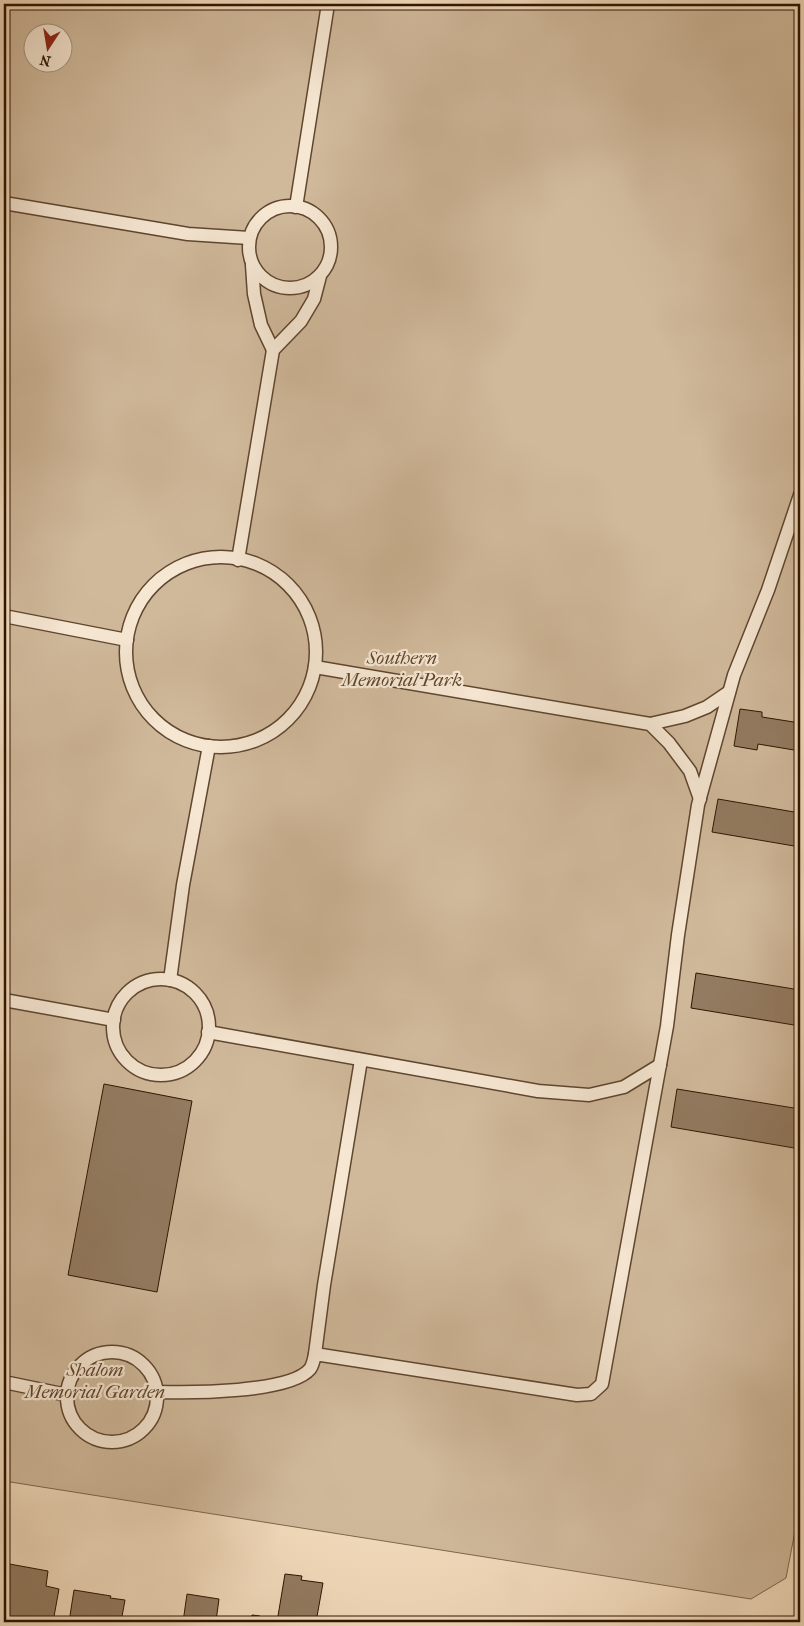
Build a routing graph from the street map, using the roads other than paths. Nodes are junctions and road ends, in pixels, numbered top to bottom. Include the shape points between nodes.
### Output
1 (328, 4) edge
2 (4, 203) edge
3 (296, 207) junction
4 (249, 238) junction
5 (252, 265) junction
6 (320, 276) junction
7 (273, 350) junction
8 (800, 496) edge
9 (238, 560) junction
10 (4, 616) edge
11 (127, 640) junction
12 (315, 667) junction
13 (730, 692) junction
14 (650, 724) junction
15 (209, 746) junction
16 (700, 799) junction
17 (170, 980) junction
18 (4, 1000) edge
19 (114, 1020) junction
20 (208, 1032) junction
21 (361, 1060) junction
22 (660, 1065) junction
23 (315, 1354) junction
24 (4, 1382) edge
25 (157, 1392) junction
26 (67, 1395) junction

1 - 3 lane
2 - 4 lane via 188,234
3 - 4 lane via 276,208 264,215 254,225
3 - 6 lane via 316,215 330,238 331,252
4 - 5 lane
5 - 6 lane via 270,284 283,288 309,284
5 - 7 lane via 261,325
6 - 7 lane via 314,299 301,322
7 - 9 lane
8 - 13 lane
9 - 11 lane via 220,556 189,562 161,577 140,600 128,628
9 - 12 lane via 250,561 278,576 300,598 313,626
10 - 11 lane
11 - 15 lane via 125,657 131,685 145,710 166,730 192,744
12 - 14 lane
12 - 15 lane via 311,687 296,712 275,732 249,744 220,748
13 - 14 lane via 700,710
13 - 16 lane
14 - 16 lane via 690,771
15 - 17 lane via 183,885
16 - 22 lane
17 - 19 lane via 147,980 133,987 122,997 114,1012
17 - 20 lane via 192,990 202,1002 208,1016
18 - 19 lane
19 - 20 lane via 115,1043 124,1057 136,1068 151,1074 167,1074 196,1060
20 - 21 lane
21 - 22 lane via 538,1091 589,1095 624,1086
21 - 23 lane
22 - 23 lane via 606,1367 602,1384 591,1394 578,1395
23 - 25 lane via 311,1368 296,1379 246,1389
24 - 26 lane
25 - 26 lane via 145,1366 132,1357 103,1353 78,1368 70,1380
25 - 26 lane via 157,1407 142,1432 114,1443 85,1434 68,1410

